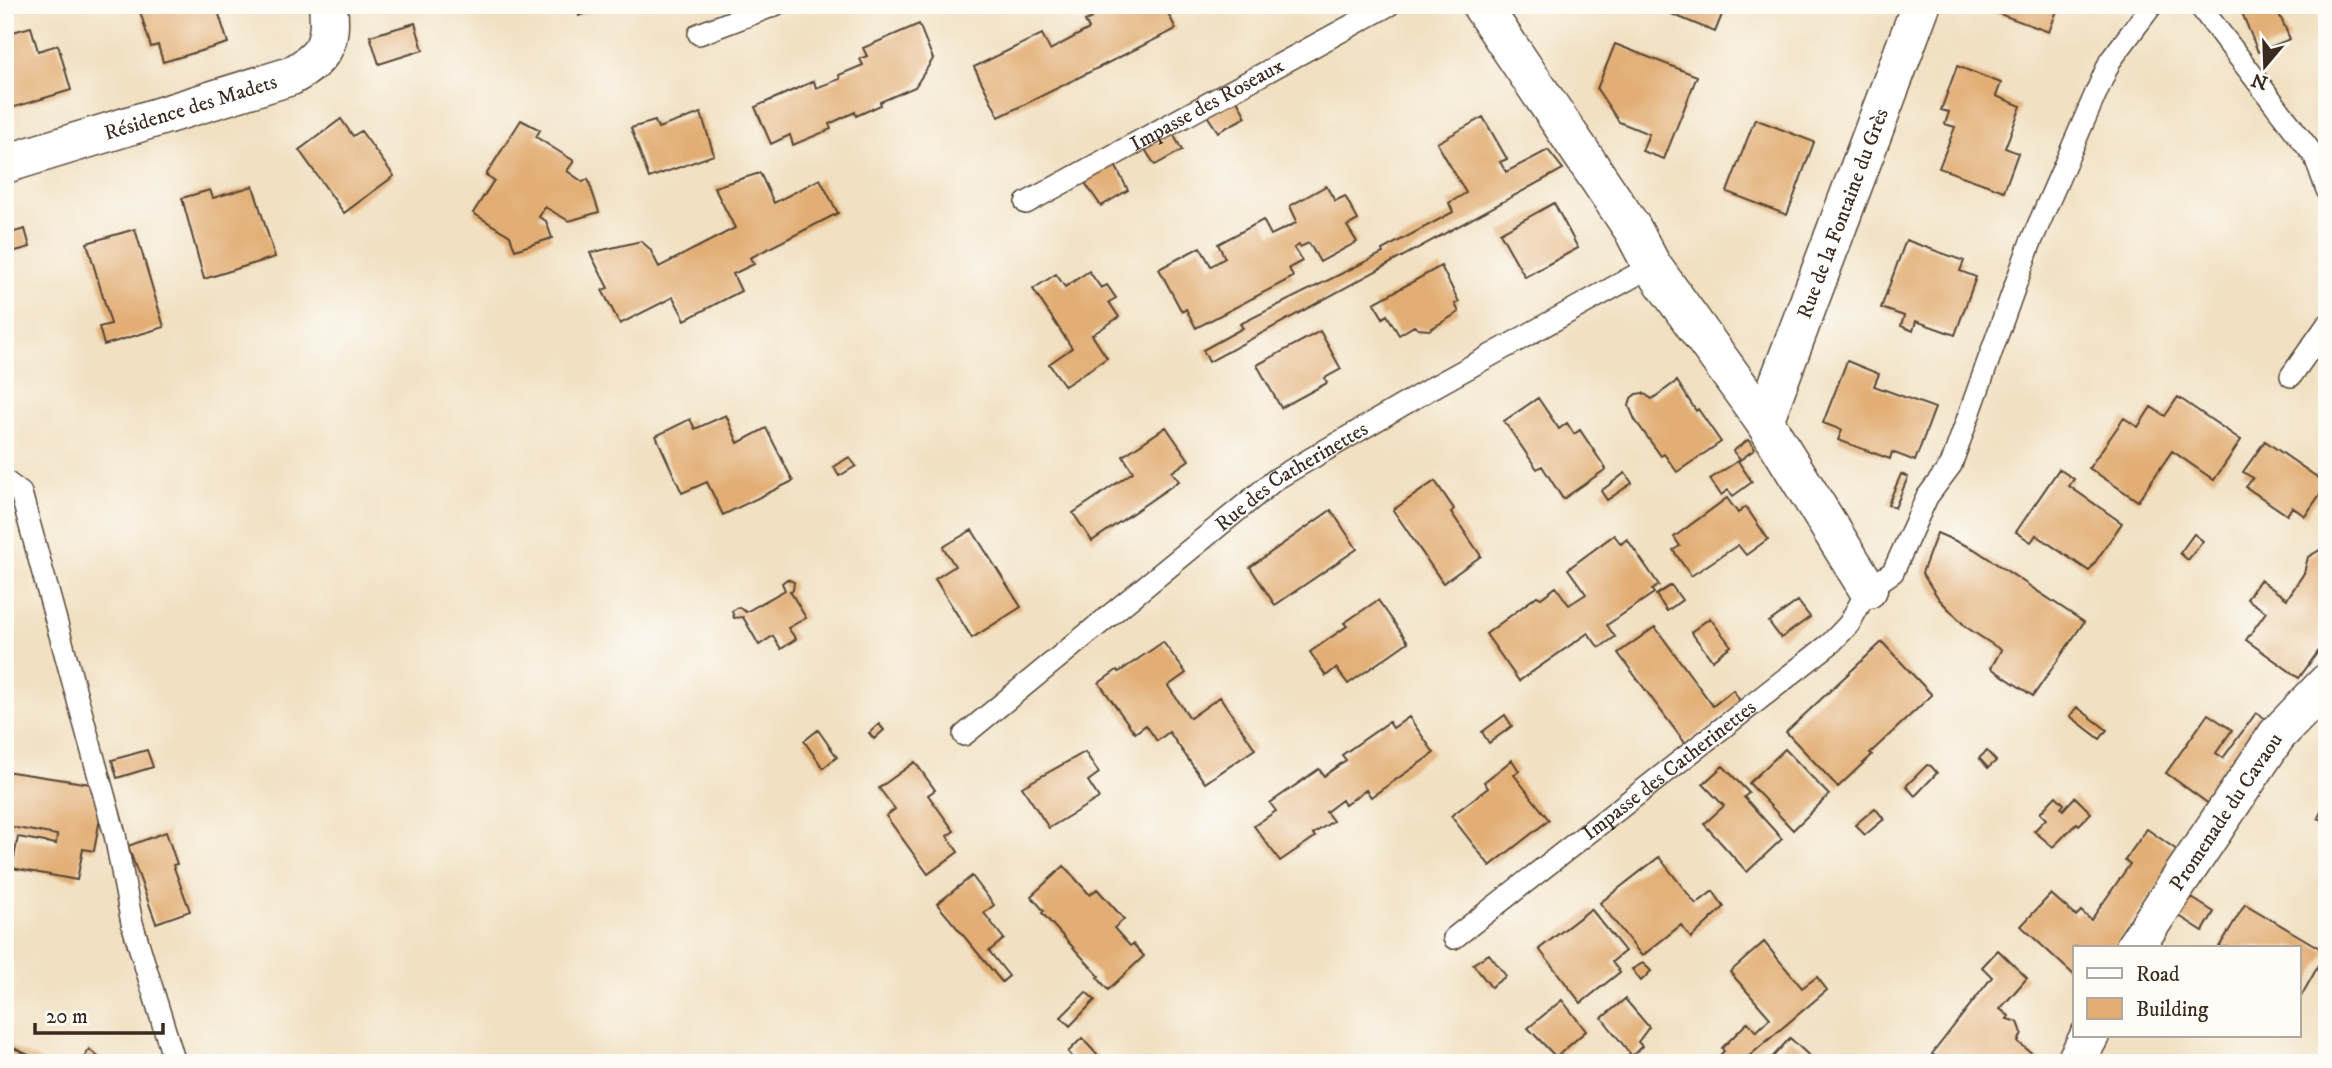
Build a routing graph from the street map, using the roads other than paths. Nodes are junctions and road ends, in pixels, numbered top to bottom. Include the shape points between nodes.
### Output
1 (328, 5) edge
2 (775, 5) edge
3 (1389, 5) edge
4 (1482, 5) edge
5 (1921, 5) edge
6 (2151, 5) edge
7 (2199, 5) edge
8 (699, 34) dead end
9 (5, 164) edge
10 (2327, 190) edge
11 (1026, 203) dead end
12 (1652, 266) junction
13 (2327, 325) edge
14 (2291, 376) dead end
15 (1764, 421) junction
16 (5, 481) edge
17 (1868, 589) junction
18 (2327, 683) edge
19 (964, 735) dead end
20 (1454, 938) dead end
21 (2136, 946) edge
22 (2089, 1036) edge
23 (175, 1063) edge
24 (2075, 1063) edge

1 - 9 street, Résidence des Madets via 331,31 323,48 311,65 291,76
2 - 8 lane
3 - 11 lane, Impasse des Roseaux
4 - 12 street via 1632,228
5 - 15 street, Rue de la Fontaine du Grès
6 - 17 lane via 2110,61 2030,244 1951,465 1927,497 1892,572
7 - 10 lane via 2315,157
12 - 15 street
12 - 19 lane, Rue des Catherinettes via 1276,479
13 - 14 lane
15 - 17 street
16 - 23 lane via 21,493 115,835 132,922
17 - 20 lane, Impasse des Catherinettes via 1849,624 1831,643
18 - 21 street, Promenade du Cavaou via 2277,735
22 - 24 street

